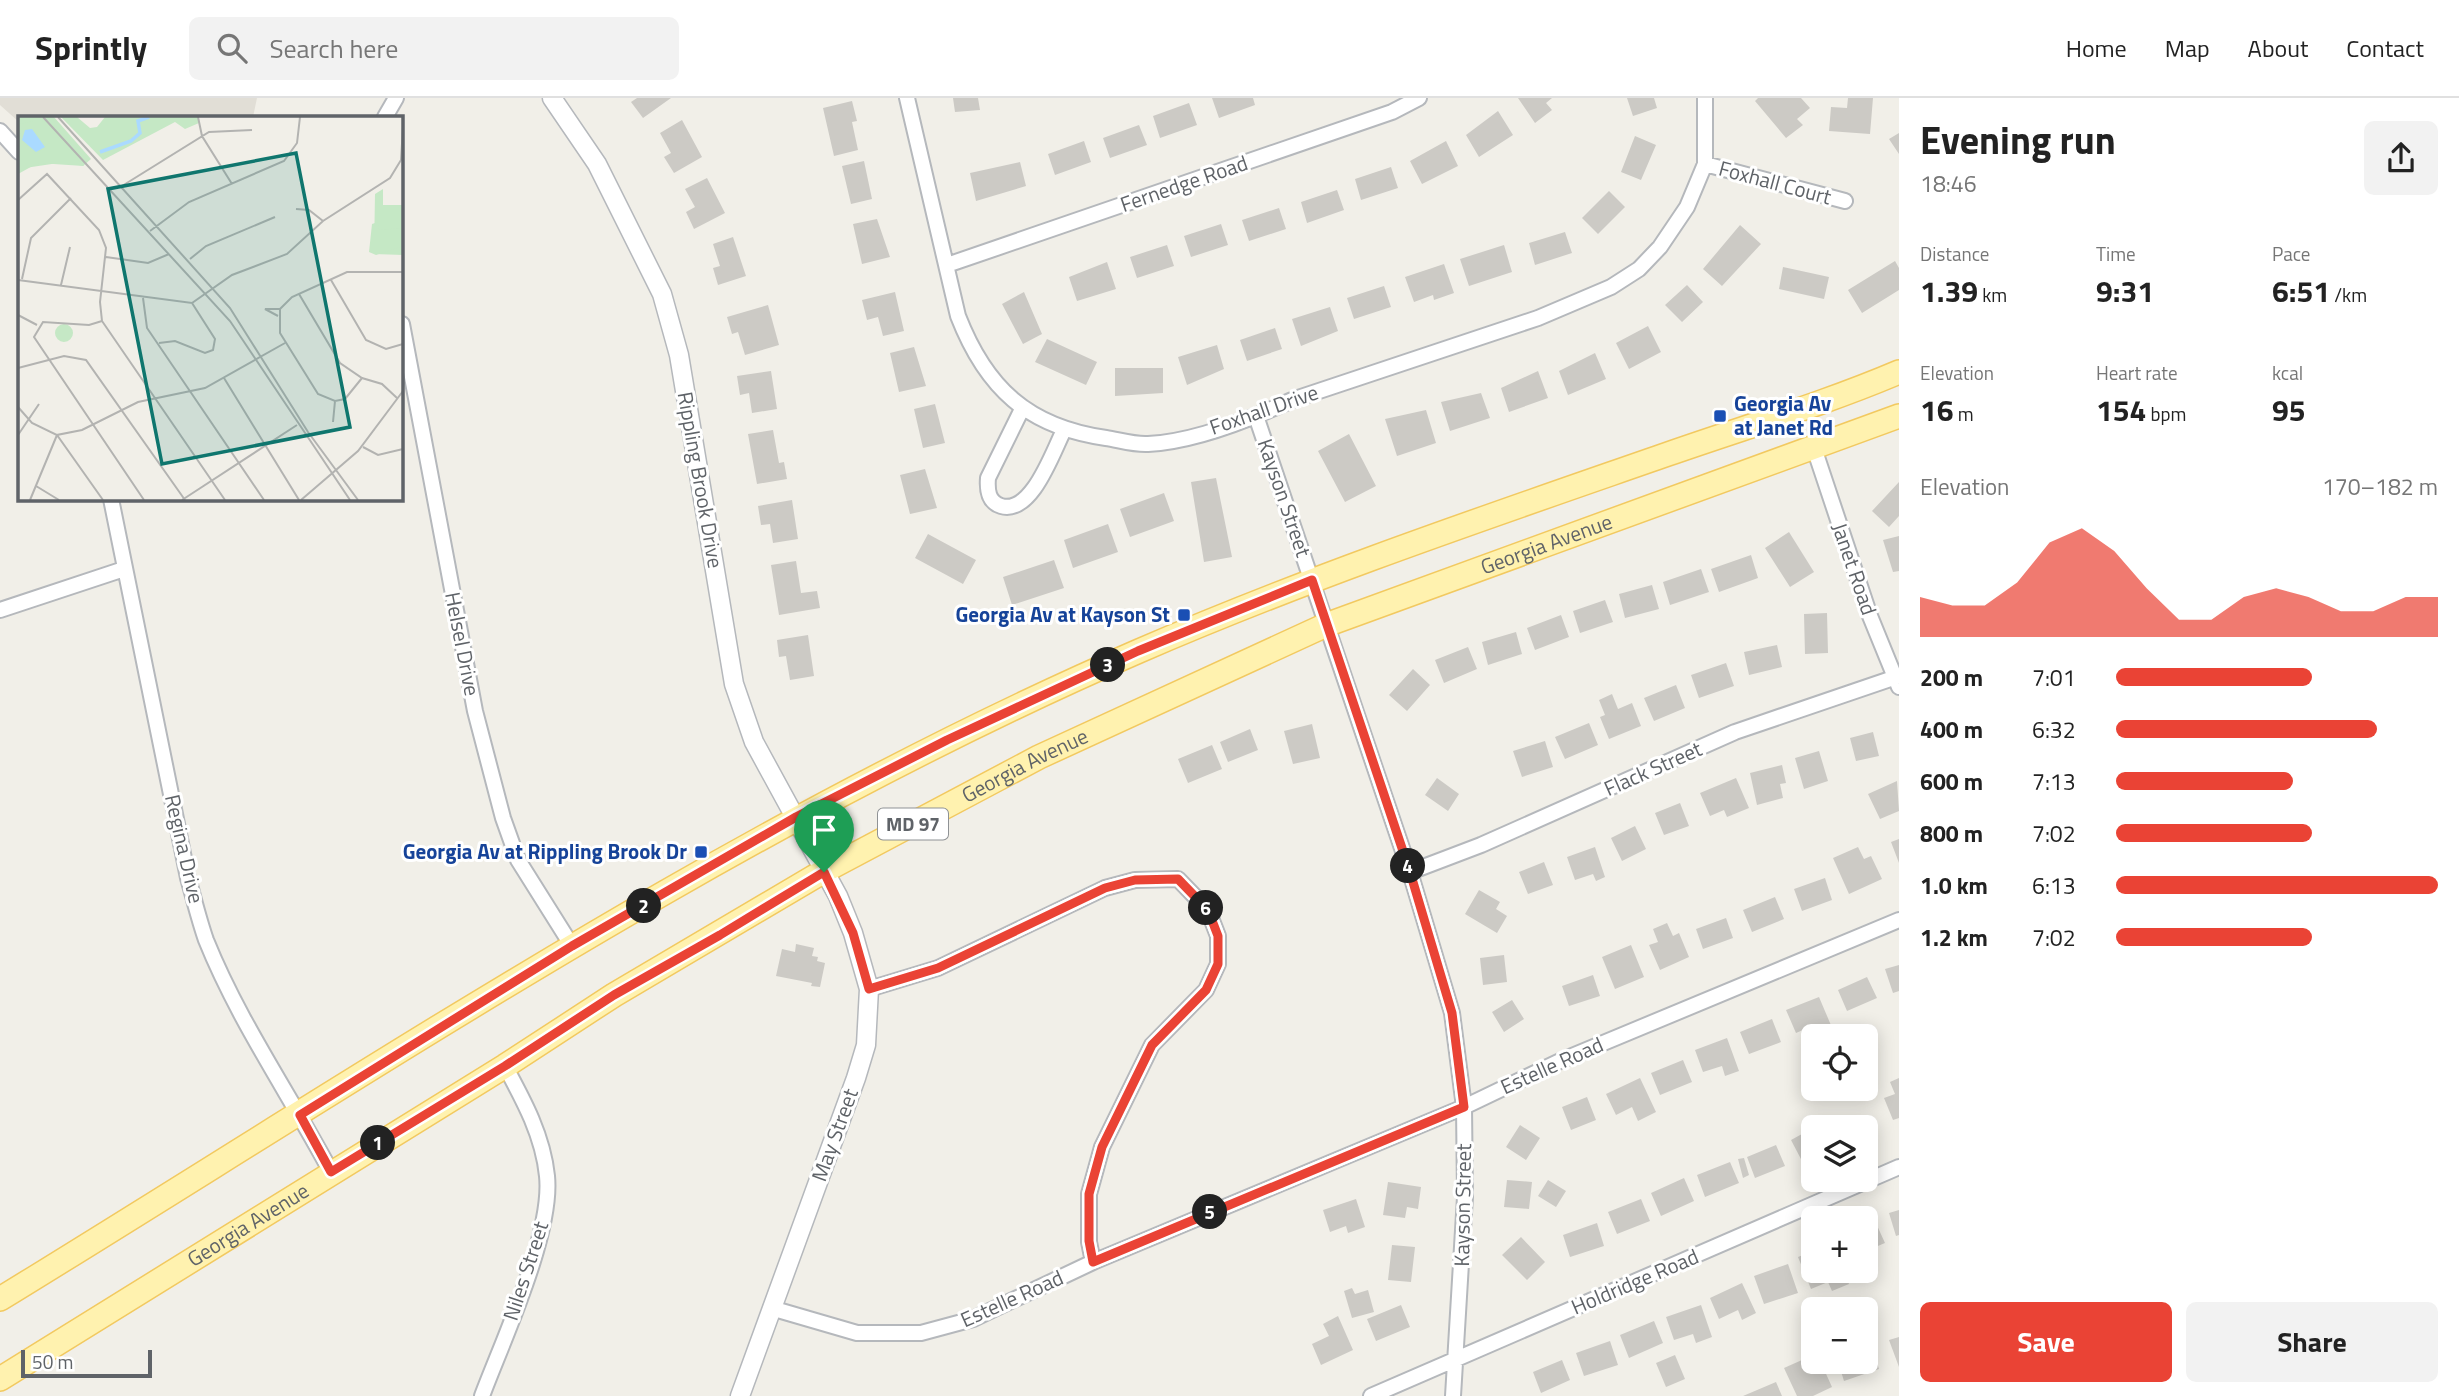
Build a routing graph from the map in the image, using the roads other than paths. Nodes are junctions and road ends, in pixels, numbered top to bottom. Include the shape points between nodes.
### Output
1 (396, 98) edge
2 (552, 98) edge
3 (907, 98) edge
4 (1419, 98) edge
5 (1705, 98) edge
6 (386, 116) edge
7 (0, 131) edge
8 (18, 151) edge
9 (1705, 164) junction
10 (1845, 201) dead end
11 (947, 265) junction
12 (402, 324) edge
13 (1899, 372) edge
14 (1022, 409) junction
15 (1256, 416) junction
16 (1899, 416) edge
17 (1064, 430) junction
18 (1814, 449) junction
19 (110, 500) edge
20 (124, 569) junction
21 (1312, 580) junction
22 (0, 610) edge
23 (1326, 625) junction
24 (1898, 680) edge
25 (796, 817) junction
26 (824, 872) junction
27 (1410, 872) junction
28 (1899, 920) edge
29 (572, 946) junction
30 (869, 989) junction
31 (505, 1066) junction
32 (1464, 1107) junction
33 (300, 1115) junction
34 (1899, 1167) edge
35 (331, 1172) junction
36 (1093, 1262) junction
37 (0, 1299) edge
38 (771, 1308) junction
39 (1457, 1359) junction
40 (0, 1379) edge
41 (482, 1396) edge
42 (740, 1396) edge
43 (1371, 1396) edge
44 (1453, 1396) edge

1 - 6 street
2 - 25 street, Rippling Brook Drive via 597,163 662,294 679,355 734,684 754,742
3 - 11 street, Foxhall Drive
4 - 11 street, Fernedge Road via 1392,112
5 - 9 street, Foxhall Drive
7 - 8 street
9 - 10 street, Foxhall Court
9 - 15 street, Foxhall Drive via 1687,206 1660,247 1639,269 1611,286 1538,318
11 - 14 street, Foxhall Drive via 970,347 987,373
12 - 29 street, Helsel Drive via 475,711 503,818 518,860
13 - 21 main road, MD 97
14 - 17 street, Foxhall Drive
14 - 17 street via 988,478 993,502 1018,504 1033,492
15 - 17 street, Foxhall Drive via 1147,444
15 - 21 street, Kayson Street
16 - 18 main road, Georgia Avenue / MD 97
18 - 23 main road, Georgia Avenue / MD 97
18 - 24 street, Janet Road via 1870,616
19 - 20 street, Regina Drive
20 - 22 street
20 - 33 street, Regina Drive via 188,878 206,940 266,1062
21 - 23 street, Kayson Street
21 - 25 main road, MD 97 via 1138,651
23 - 26 main road, Georgia Avenue / MD 97 via 1039,757
23 - 27 street, Kayson Street
24 - 27 street, Flack Street via 1735,732
25 - 26 street, Rippling Brook Drive
25 - 29 main road, MD 97
26 - 30 street, May Street via 853,933
26 - 31 main road, Georgia Avenue / MD 97 via 614,995
27 - 32 street, Kayson Street via 1452,1013
28 - 32 street, Estelle Road via 1560,1061
29 - 33 main road, MD 97
30 - 36 street via 938,968 1105,888 1135,880 1178,879 1208,910 1218,936 1218,964 1206,990 1152,1045 1102,1147 1089,1194
30 - 38 street, May Street via 866,1045 856,1079
31 - 35 main road, Georgia Avenue / MD 97
31 - 41 street, Niles Street via 536,1129 547,1177 544,1225
32 - 36 street, Estelle Road
32 - 39 street, Kayson Street
33 - 35 street, Regina Drive
33 - 37 main road, MD 97
34 - 39 street, Holdridge Road
35 - 40 main road, Georgia Avenue / MD 97
36 - 38 street, Estelle Road via 974,1319 921,1334 857,1334
38 - 42 street, May Street
39 - 43 street, Holdridge Road
39 - 44 street, Kayson Street

